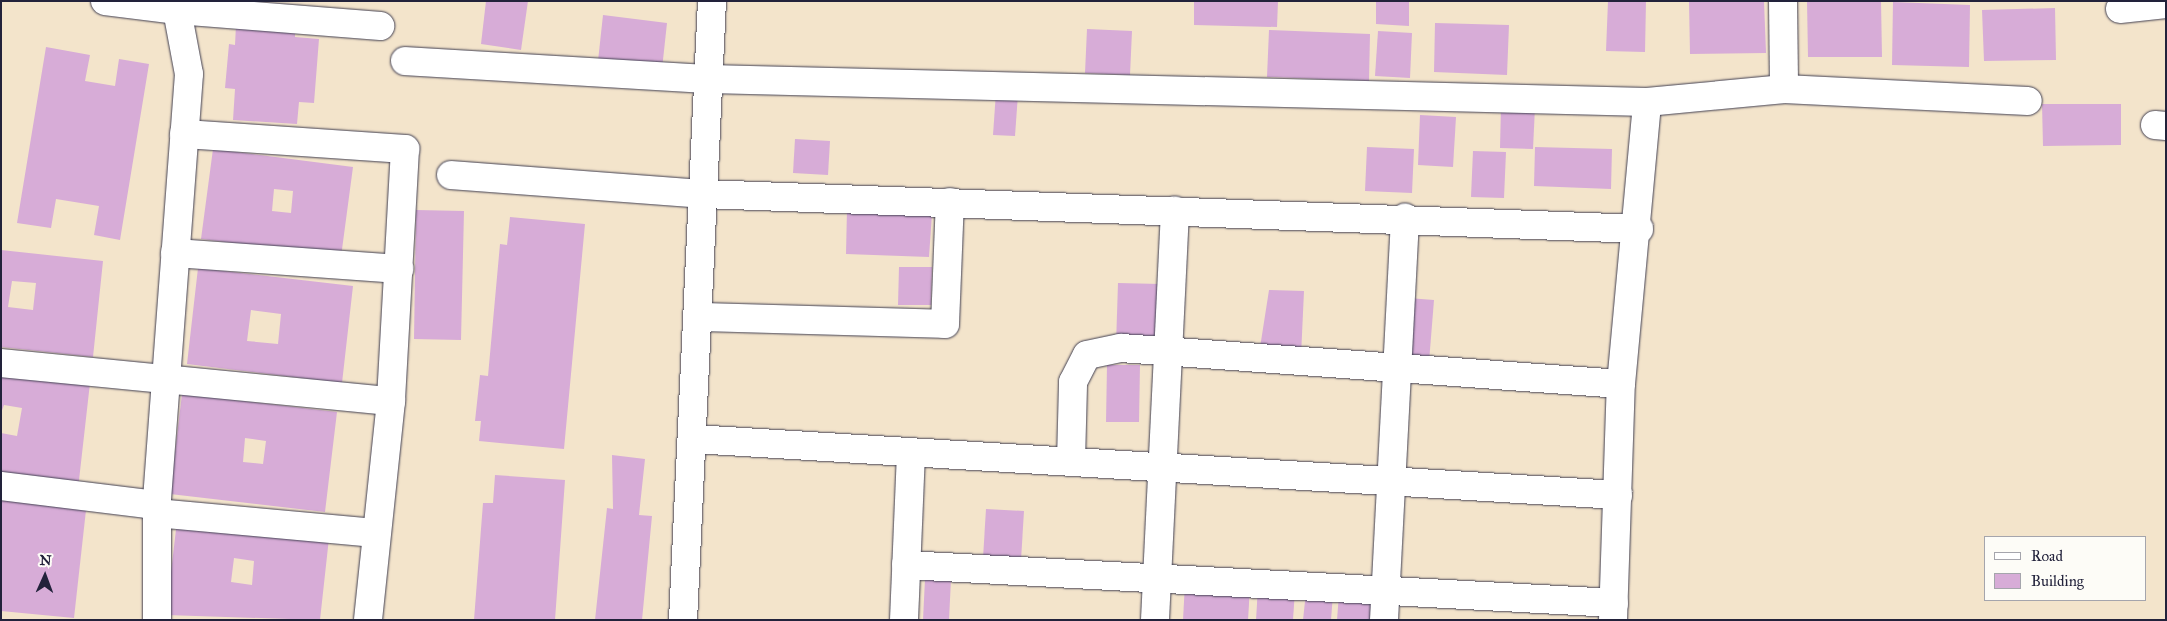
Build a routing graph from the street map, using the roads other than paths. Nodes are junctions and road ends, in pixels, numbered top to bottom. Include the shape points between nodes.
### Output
1 (105, 1) edge
2 (712, 1) edge
3 (1783, 1) edge
4 (2166, 4) edge
5 (177, 10) junction
6 (2120, 10) dead end
7 (380, 26) dead end
8 (405, 61) dead end
9 (708, 79) junction
10 (1784, 89) junction
11 (2028, 101) dead end
12 (1647, 102) junction
13 (184, 134) junction
14 (451, 175) dead end
15 (704, 194) junction
16 (950, 202) junction
17 (1176, 210) junction
18 (1405, 218) junction
19 (1639, 229) junction
20 (175, 253) junction
21 (399, 269) junction
22 (699, 317) junction
23 (1168, 351) junction
24 (1, 362) edge
25 (1397, 368) junction
26 (166, 379) junction
27 (1621, 384) junction
28 (391, 400) junction
29 (694, 439) junction
30 (911, 452) junction
31 (1072, 462) junction
32 (1162, 467) junction
33 (1391, 481) junction
34 (1, 486) edge
35 (1618, 495) junction
36 (156, 509) junction
37 (375, 533) junction
38 (906, 565) junction
39 (1157, 576) junction
40 (1385, 592) junction
41 (1613, 611) edge
42 (157, 620) edge
43 (368, 620) edge
44 (683, 620) edge
45 (904, 620) edge
46 (1155, 620) edge
47 (1384, 620) edge

1 - 5 street
2 - 9 street
3 - 10 street
4 - 6 street
5 - 7 street
5 - 13 street via 189,74
8 - 9 street
9 - 12 street
9 - 15 street
10 - 11 street
10 - 12 street
12 - 19 street
13 - 20 street
13 - 21 street via 406,149
14 - 15 street
15 - 16 street
15 - 22 street
16 - 17 street
16 - 22 street via 945,324
17 - 18 street
17 - 23 street
18 - 19 street
18 - 25 street
19 - 27 street
20 - 21 street
20 - 26 street
21 - 28 street
22 - 29 street
23 - 25 street
23 - 31 street via 1121,348 1087,355 1073,382
23 - 32 street
24 - 26 street
25 - 27 street
25 - 33 street
26 - 28 street
26 - 36 street
27 - 35 street
28 - 37 street
29 - 30 street
29 - 44 street
30 - 31 street
30 - 38 street
31 - 32 street
32 - 33 street
32 - 39 street
33 - 35 street
33 - 40 street
34 - 36 street
35 - 41 street
36 - 37 street
36 - 42 street
37 - 43 street
38 - 39 street
38 - 45 street
39 - 40 street
39 - 46 street
40 - 41 street
40 - 47 street

